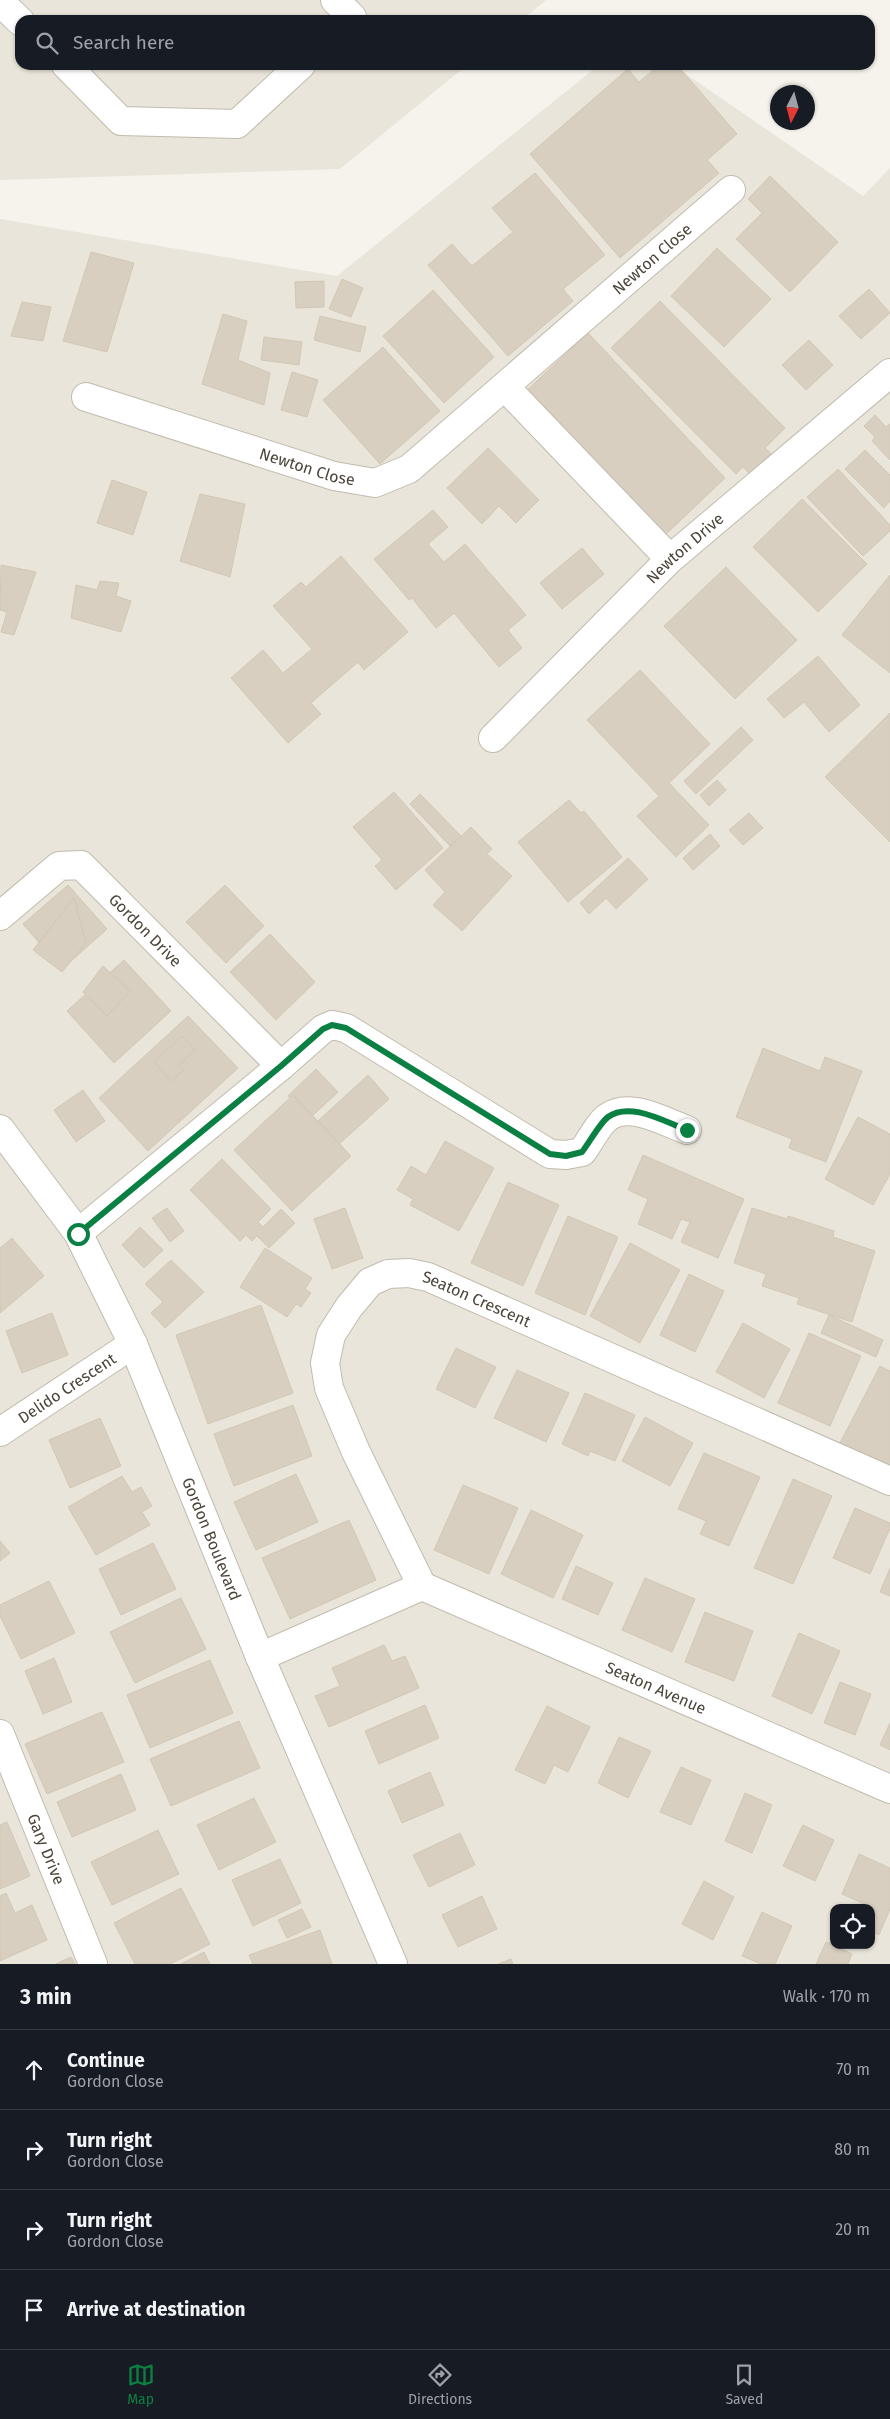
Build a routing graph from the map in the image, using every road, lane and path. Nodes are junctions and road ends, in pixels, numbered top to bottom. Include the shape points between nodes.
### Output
1 (335, 0) edge
2 (0, 2) edge
3 (350, 15) edge
4 (15, 16) edge
5 (71, 70) edge
6 (296, 70) edge
7 (731, 190) dead end
8 (890, 372) edge
9 (504, 386) junction
10 (86, 397) dead end
11 (670, 559) junction
12 (493, 738) dead end
13 (0, 916) edge
14 (281, 1066) junction
15 (0, 1129) edge
16 (687, 1130) dead end
17 (78, 1234) junction
18 (133, 1344) junction
19 (0, 1432) edge
20 (890, 1481) edge
21 (422, 1586) junction
22 (260, 1657) junction
23 (0, 1734) edge
24 (890, 1789) edge
25 (93, 1964) edge
26 (393, 1964) edge

1 - 3 street
2 - 4 street
5 - 6 street via 122,122 237,124
7 - 9 street, Newton Close
8 - 11 street, Newton Drive
9 - 10 street, Newton Close via 409,469 375,483 334,476
9 - 11 street
11 - 12 street, Newton Drive
13 - 14 street, Gordon Drive via 59,866 81,865
14 - 16 street via 323,1029 332,1025 346,1028 550,1154 566,1156 582,1152 608,1117 620,1113 638,1112
14 - 17 street
15 - 17 street, Gordon Boulevard
17 - 18 street, Gordon Boulevard
18 - 19 street, Delido Crescent
18 - 22 street, Gordon Boulevard
20 - 21 street, Seaton Crescent via 428,1277 409,1273 388,1274 370,1282 349,1306 331,1335 325,1363 328,1388
21 - 22 street
21 - 24 street, Seaton Avenue
22 - 26 street, Gordon Boulevard
23 - 25 street, Gary Drive

